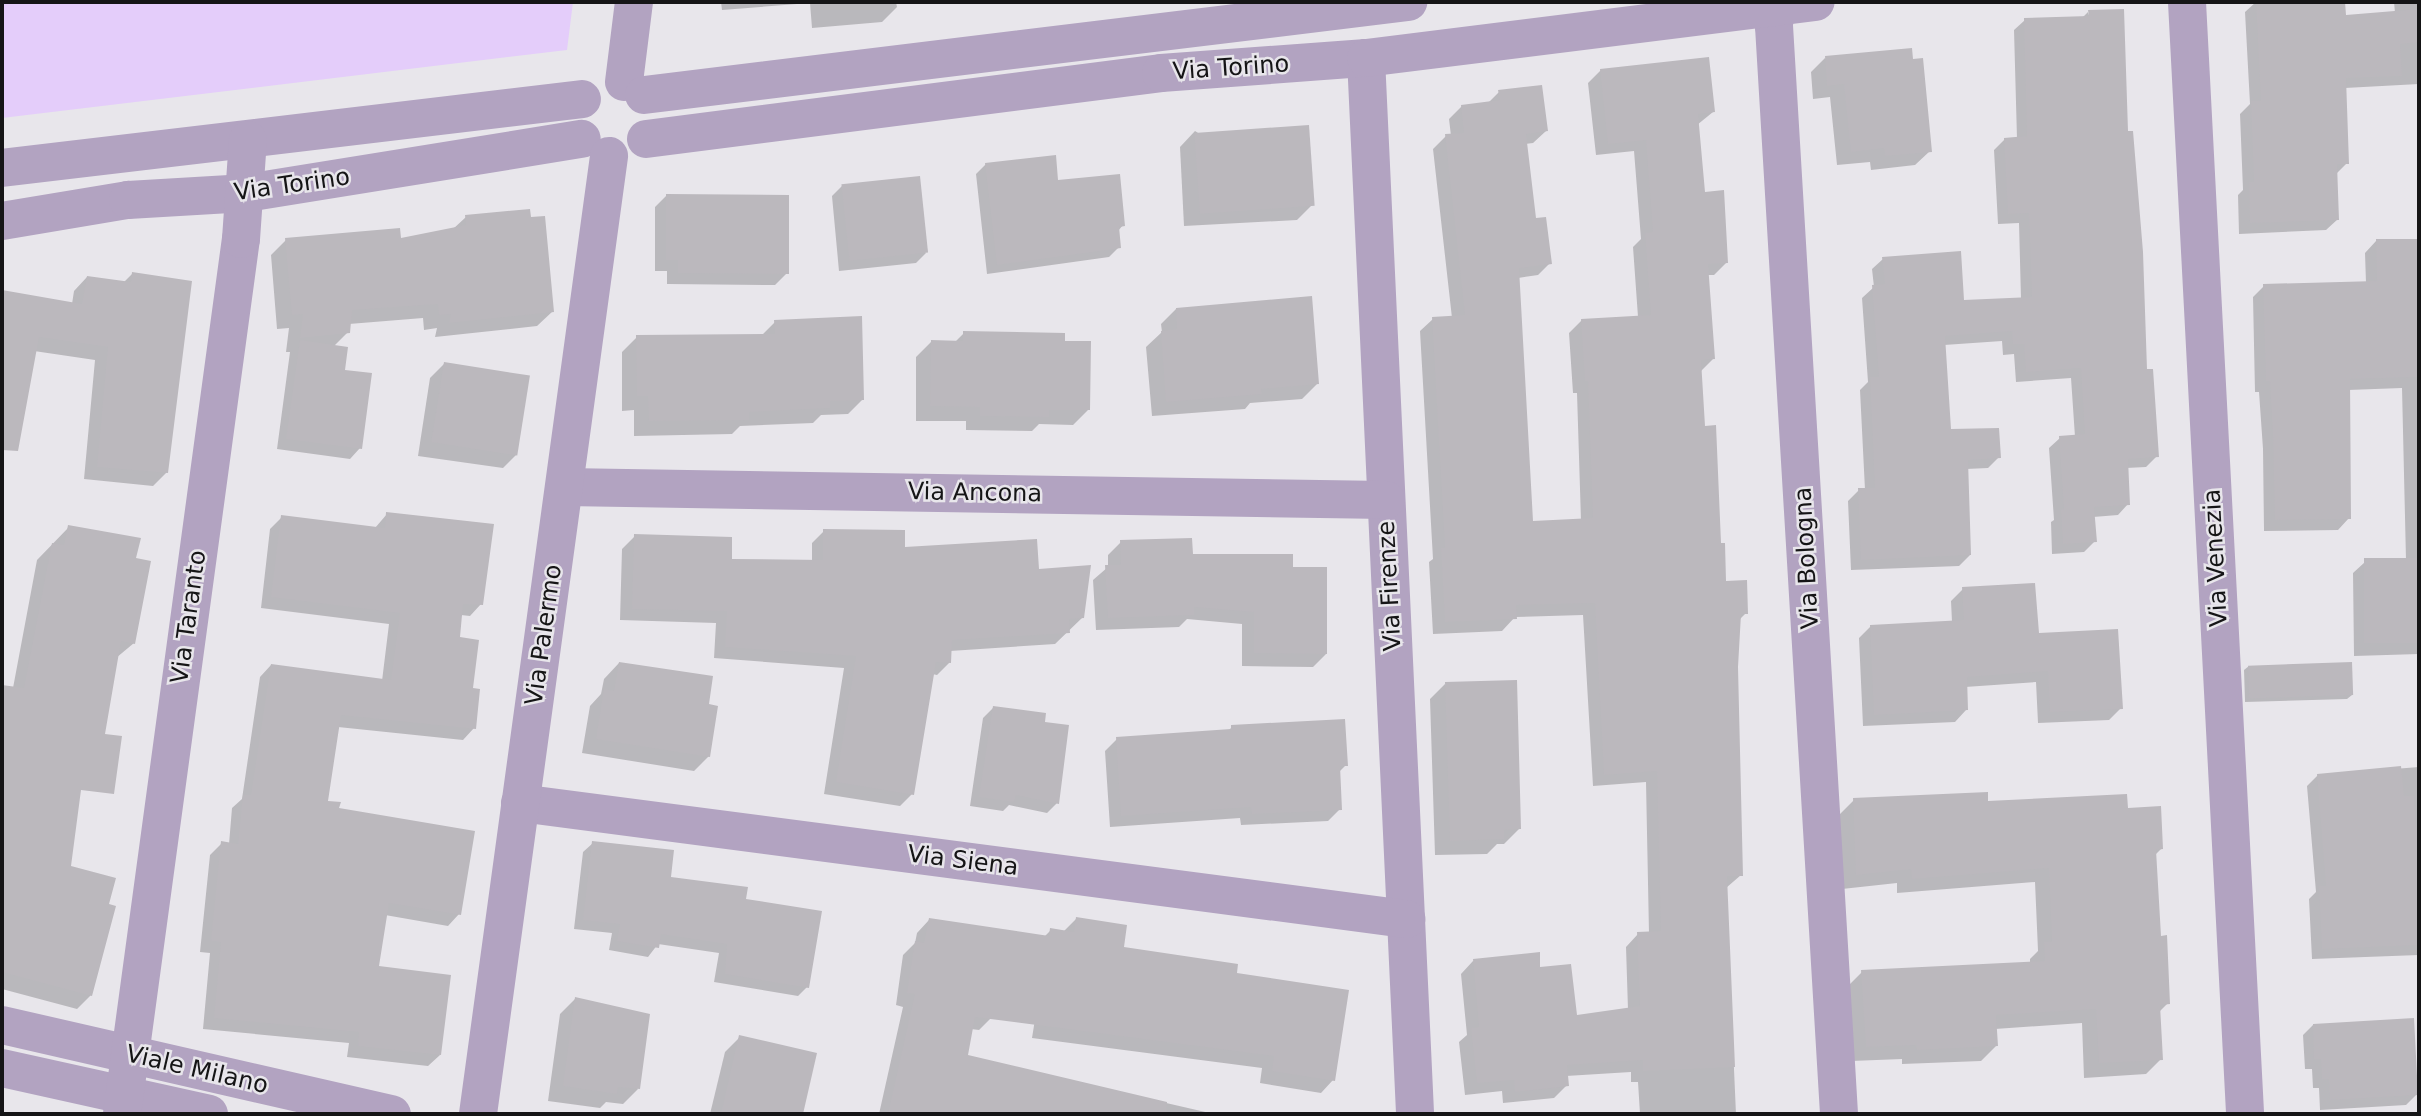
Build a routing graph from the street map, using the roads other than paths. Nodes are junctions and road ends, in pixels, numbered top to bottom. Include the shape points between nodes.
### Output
1 (634, 2) edge
2 (1408, 2) edge
3 (1816, 2) edge
4 (2187, 2) edge
5 (1775, 5) edge
6 (1366, 58) junction
7 (634, 88) junction
8 (582, 99) junction
9 (646, 139) junction
10 (248, 141) junction
11 (595, 148) junction
12 (2, 168) edge
13 (247, 193) junction
14 (2, 221) edge
15 (565, 487) junction
16 (1386, 500) junction
17 (520, 803) junction
18 (1406, 919) junction
19 (2, 1025) edge
20 (128, 1054) junction
21 (2, 1068) edge
22 (123, 1104) edge
23 (209, 1114) edge
24 (392, 1114) edge
25 (478, 1114) edge
26 (1415, 1114) edge
27 (1839, 1114) edge
28 (2245, 1114) edge

1 - 7 street
2 - 7 street, Via Torino
3 - 5 street, Via Torino
4 - 28 street, Via Venezia
5 - 6 street, Via Torino
5 - 27 street, Via Bologna
6 - 9 street, Via Torino via 1161,73
6 - 16 street, Via Firenze
7 - 8 street via 600,84
7 - 9 street via 652,117
8 - 10 street, Via Torino
8 - 11 street via 576,120
9 - 11 street via 627,155
10 - 12 street, Via Torino
10 - 13 street, Via Taranto
11 - 13 street, Via Torino
11 - 15 street, Via Palermo
13 - 14 street, Via Torino via 128,200
13 - 20 street, Via Taranto
15 - 16 street, Via Ancona
15 - 17 street, Via Palermo
16 - 18 street, Via Firenze
17 - 18 street, Via Siena
17 - 25 street, Via Palermo
18 - 26 street, Via Firenze
19 - 20 street, Viale Milano
20 - 22 street, Via Taranto
20 - 24 street, Viale Milano
21 - 22 street, Viale Milano
22 - 23 street, Viale Milano

